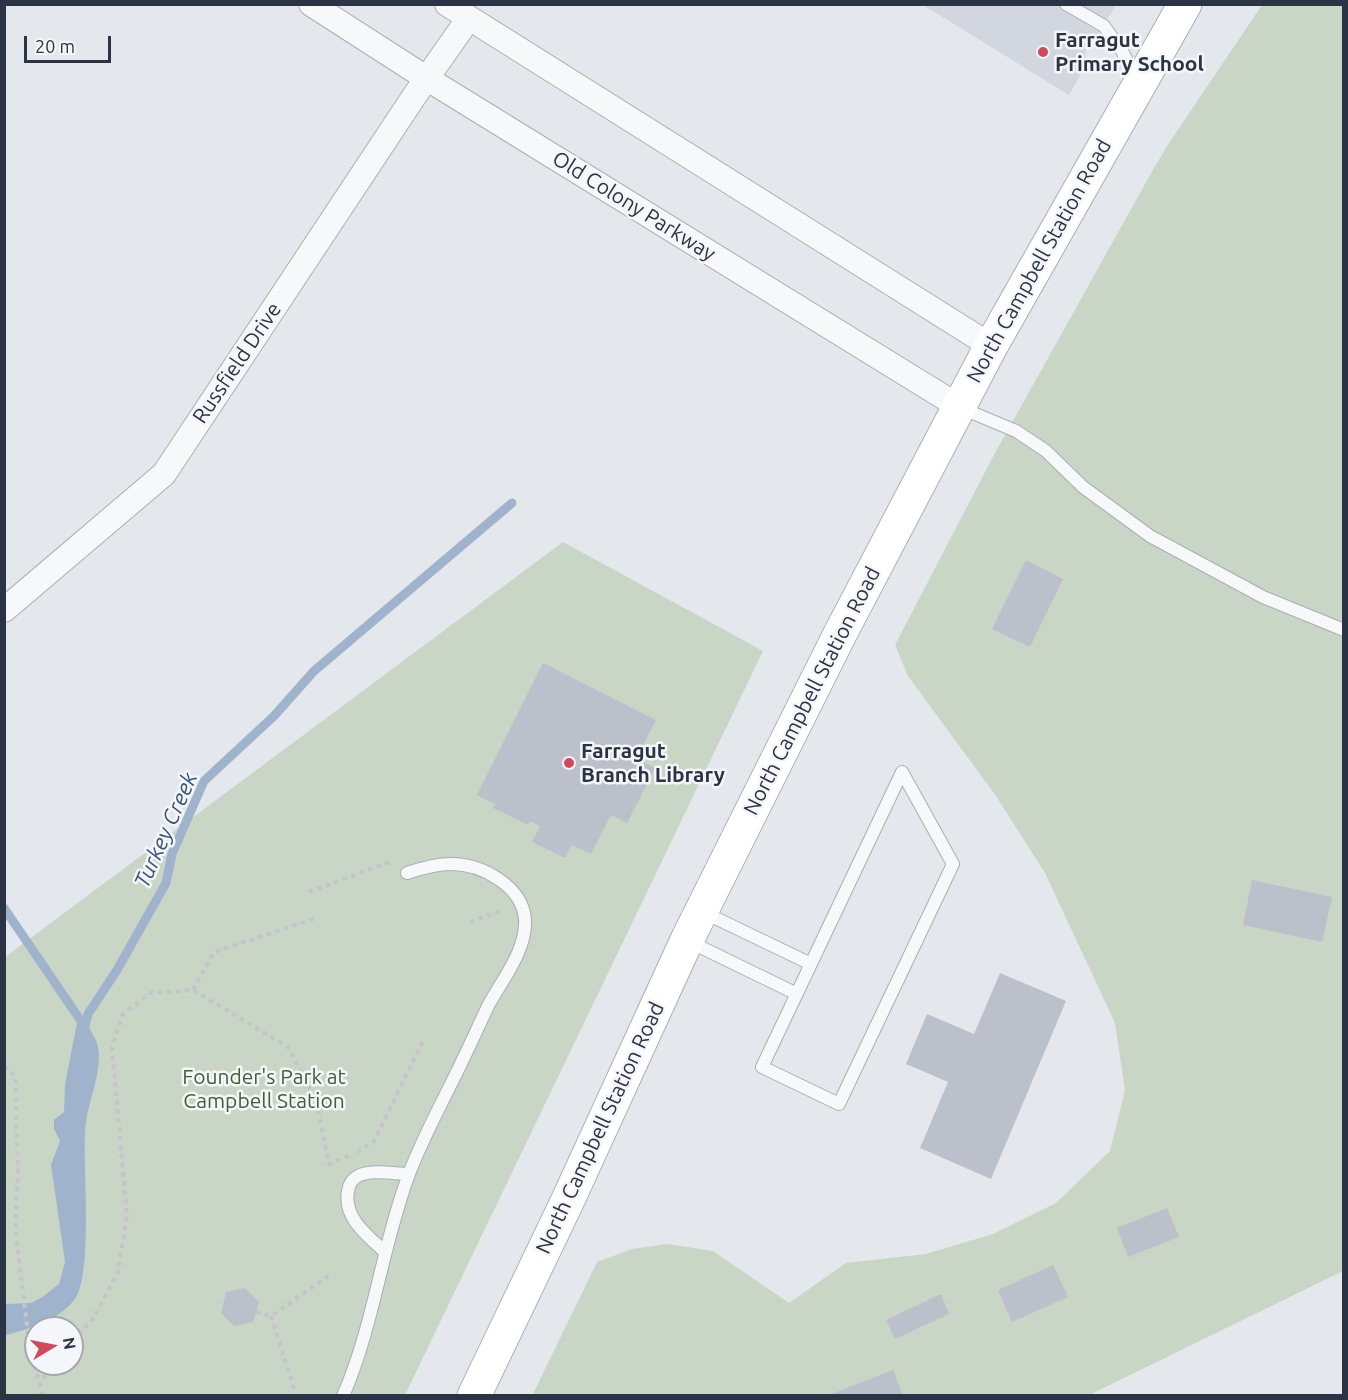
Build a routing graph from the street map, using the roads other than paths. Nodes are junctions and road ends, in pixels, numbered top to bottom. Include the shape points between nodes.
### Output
1 (311, 4) edge
2 (447, 4) edge
3 (1066, 4) edge
4 (1185, 4) edge
5 (469, 18) junction
6 (426, 78) junction
7 (1140, 84) junction
8 (991, 346) junction
9 (958, 406) junction
10 (4, 609) edge
11 (1344, 630) edge
12 (407, 873) dead end
13 (701, 911) junction
14 (687, 940) junction
15 (811, 964) junction
16 (797, 994) junction
17 (410, 1174) junction
18 (385, 1252) junction
19 (343, 1395) edge
20 (474, 1395) edge

1 - 6 street, Old Colony Parkway
2 - 5 street
3 - 7 lane via 1104,26
4 - 7 main road, North Campbell Station Road
5 - 6 street, Russfield Drive
5 - 8 street
6 - 9 street, Old Colony Parkway
6 - 10 street, Russfield Drive via 164,474
7 - 8 main road, North Campbell Station Road
8 - 9 main road, North Campbell Station Road
9 - 11 lane via 1016,431 1046,451 1083,488 1150,536 1263,597
9 - 13 main road, North Campbell Station Road
12 - 17 lane via 432,865 472,868 503,882 514,892 525,918 515,958
13 - 14 main road, North Campbell Station Road
13 - 15 lane
14 - 16 lane
14 - 20 main road, North Campbell Station Road
15 - 16 lane
15 - 16 lane via 902,772 953,864 839,1104 762,1067
17 - 18 lane
17 - 18 lane via 369,1173 359,1175 349,1184 348,1208 355,1222
18 - 19 lane via 355,1367

